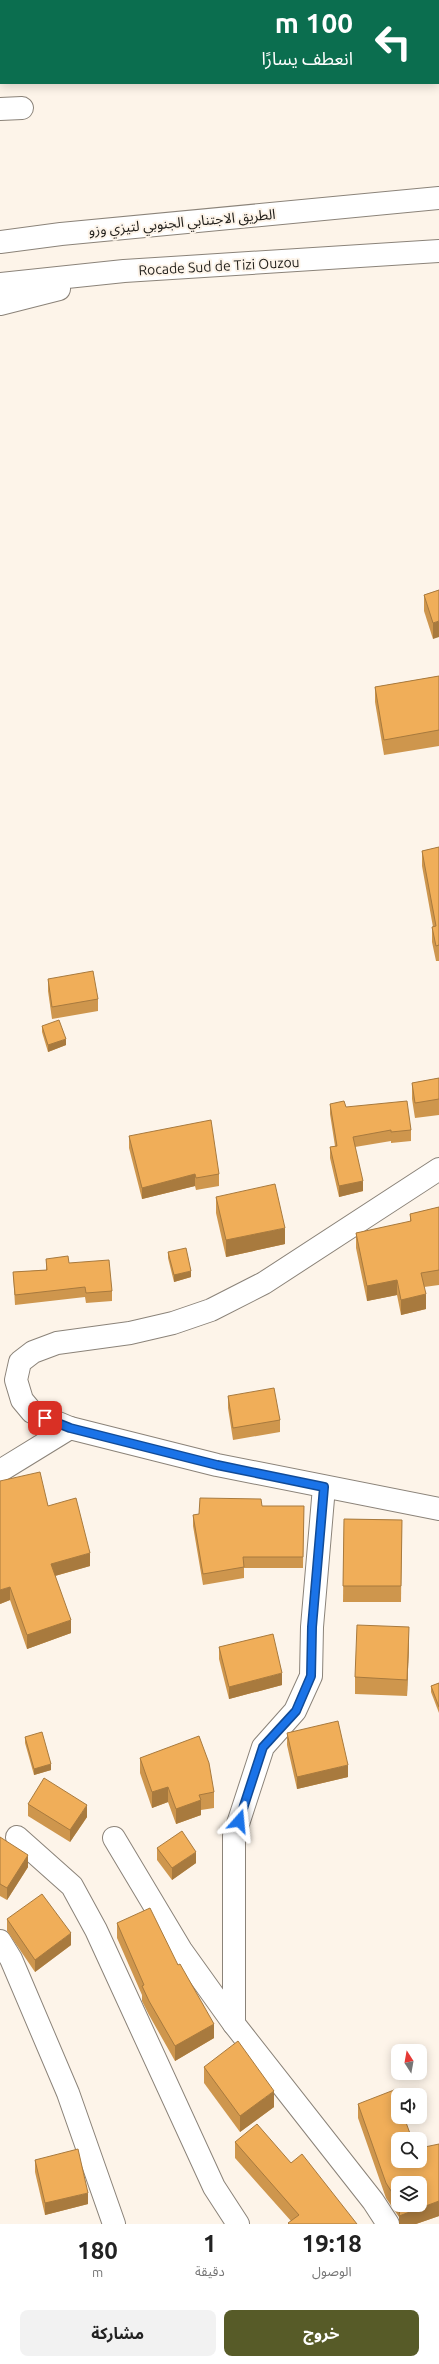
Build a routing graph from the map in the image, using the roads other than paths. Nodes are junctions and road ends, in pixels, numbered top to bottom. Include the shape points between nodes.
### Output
1 (22, 108) dead end
2 (0, 109) edge
3 (439, 198) edge
4 (0, 242) edge
5 (439, 251) edge
6 (124, 271) junction
7 (0, 284) edge
8 (0, 304) edge
9 (439, 1169) edge
10 (70, 1428) junction
11 (0, 1471) edge
12 (324, 1487) junction
13 (439, 1509) edge
14 (17, 1837) dead end
15 (114, 1838) dead end
16 (0, 1941) edge
17 (234, 2024) junction
18 (114, 2224) edge
19 (238, 2224) edge
20 (388, 2224) edge

1 - 2 main road
3 - 4 main road, الطريق الاجتنابي الجنوبي لتيزي وزو via 69,233
5 - 6 main road, Rocade Sud de Tizi Ouzou
6 - 7 main road, Rocade Sud de Tizi Ouzou
6 - 8 main road
9 - 10 main road via 264,1283 211,1310 173,1323 130,1333 57,1343 33,1352 20,1362 16,1380 22,1400 32,1412
10 - 11 main road
10 - 12 main road via 217,1465
12 - 13 main road
12 - 17 main road via 312,1627 311,1676 296,1711 263,1747 234,1836
14 - 19 main road via 72,1886 96,1930 214,2187
15 - 17 main road via 181,1950
16 - 18 main road via 11,1959 68,2094
17 - 20 main road via 373,2201

